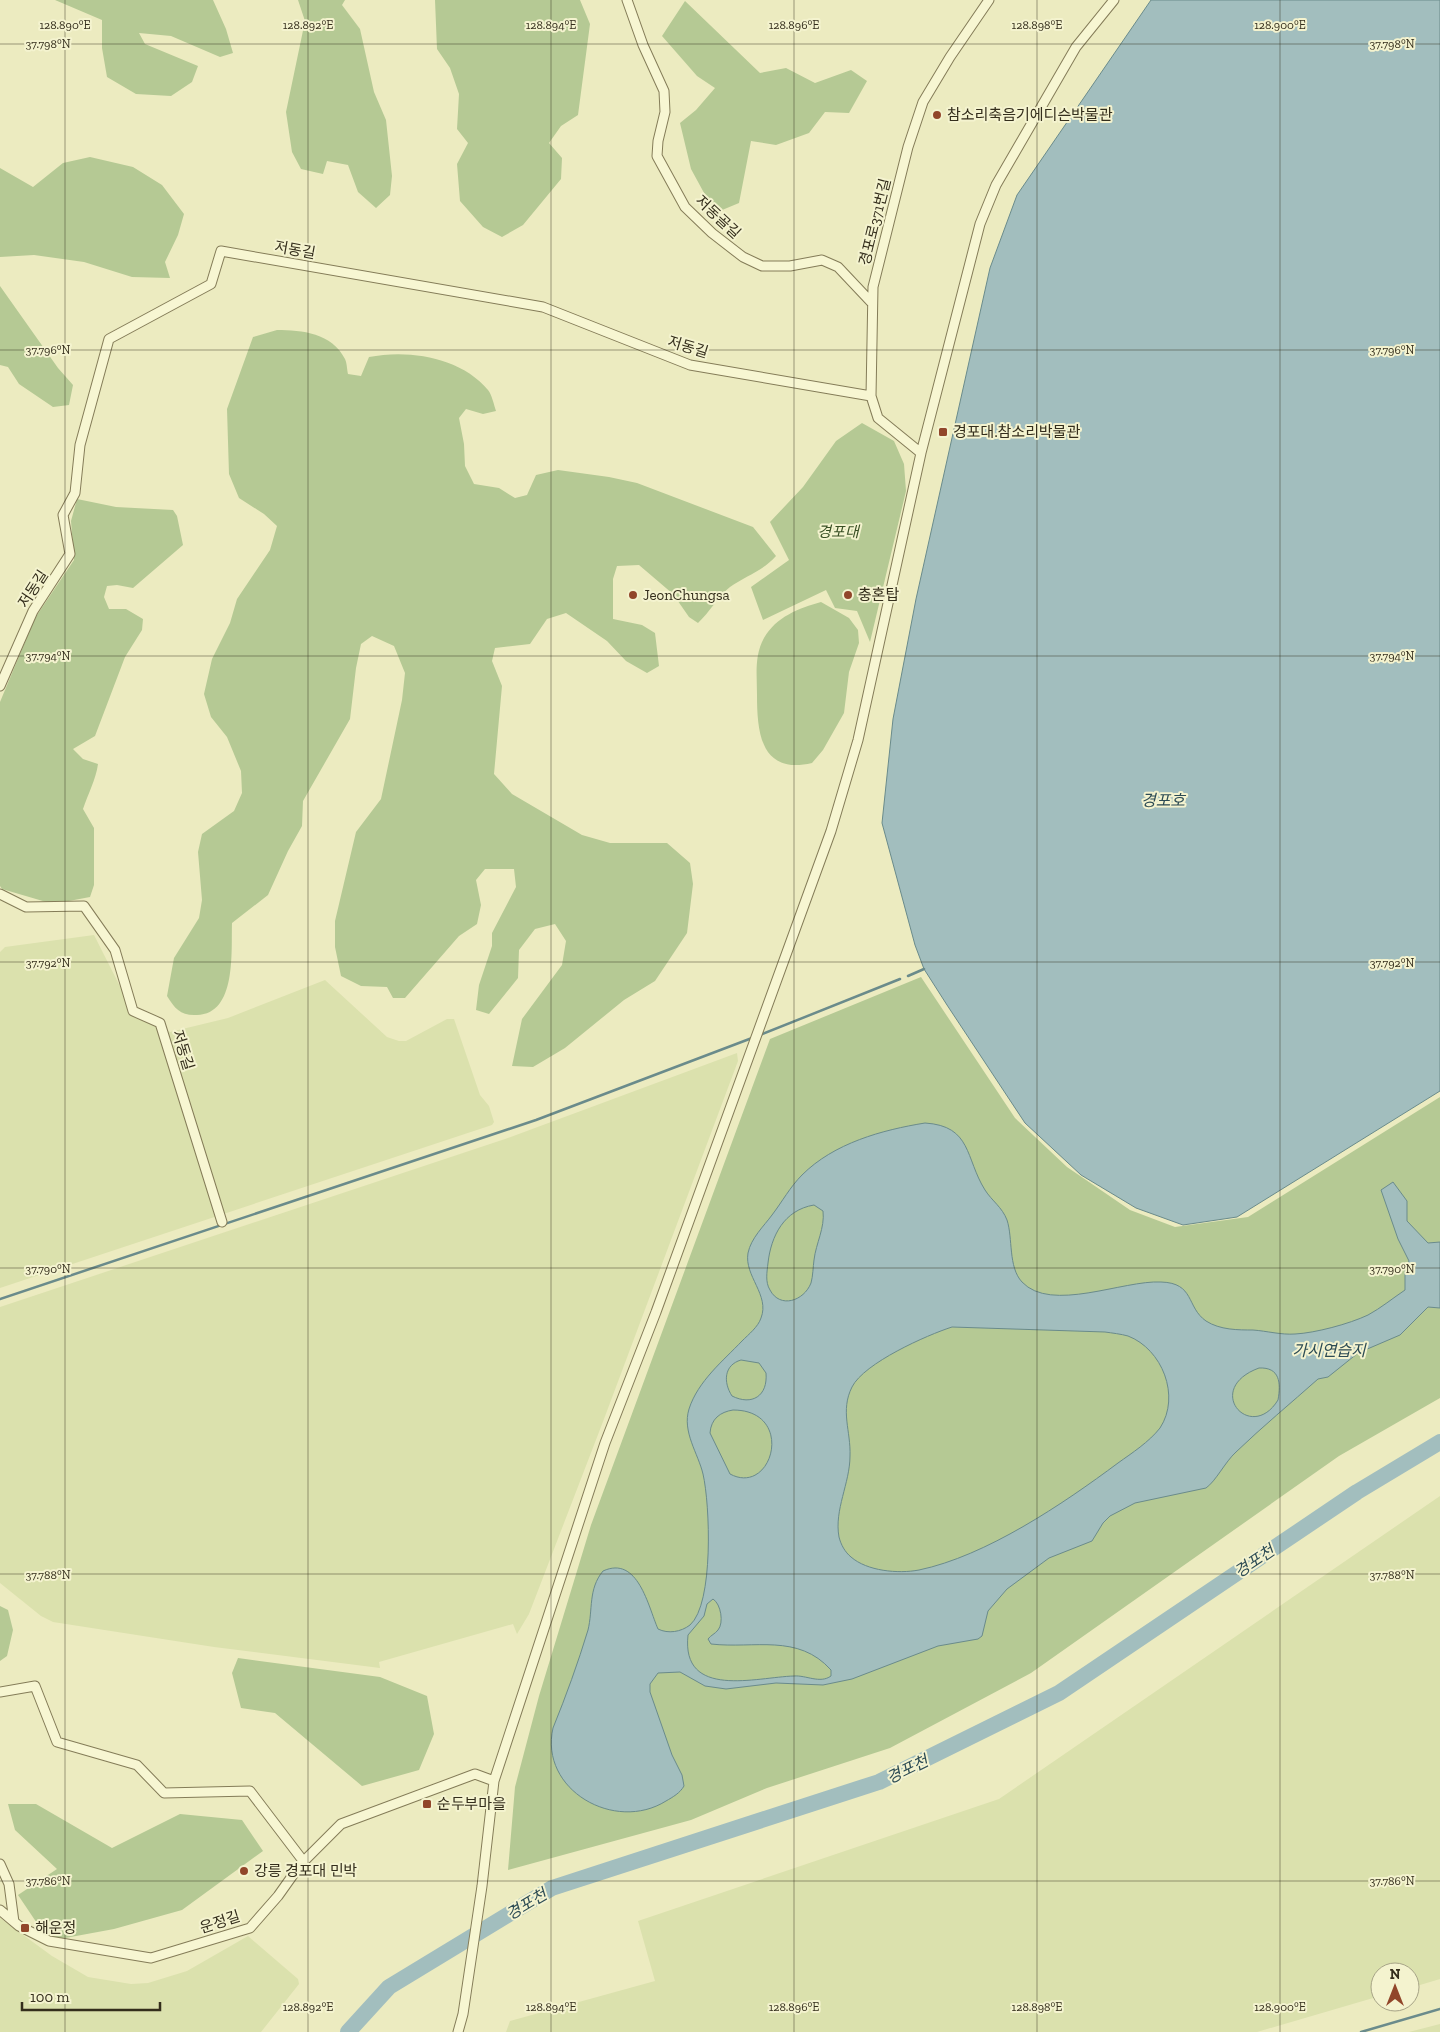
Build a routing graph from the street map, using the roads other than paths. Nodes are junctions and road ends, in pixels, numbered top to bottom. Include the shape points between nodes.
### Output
1 (627, 0) edge
2 (990, 0) edge
3 (1114, 0) edge
4 (871, 302) junction
5 (871, 396) junction
6 (920, 453) junction
7 (0, 686) edge
8 (0, 894) edge
9 (222, 1222) dead end
10 (0, 1692) edge
11 (494, 1781) junction
12 (304, 1862) junction
13 (0, 1864) edge
14 (0, 1910) edge
15 (14, 1922) junction
16 (458, 2032) edge

1 - 4 street, 저동골길 via 664,91 665,112 657,156 686,207 743,257 762,266 790,266 822,260 838,267
2 - 4 street, 경포로371번길 via 923,102 908,146
3 - 6 street via 1076,46 996,185 980,224
4 - 5 street, 경포로371번길
5 - 6 street, 경포로371번길 via 878,418
5 - 7 street, 저동길 via 690,365 544,307 221,251 210,284 109,339 80,444 75,493 63,515 70,554 33,611
6 - 11 street via 858,740 831,831 605,1443
8 - 9 street, 저동길 via 26,907 84,906 115,950 133,1011 160,1023
10 - 12 street via 35,1686 57,1742 137,1765 164,1793 250,1791
11 - 12 street, 운정길 via 476,1774 342,1824
11 - 16 street via 482,1886
12 - 15 street, 운정길 via 250,1928 151,1958 49,1941
13 - 15 street via 9,1884
14 - 15 street, 운정길

